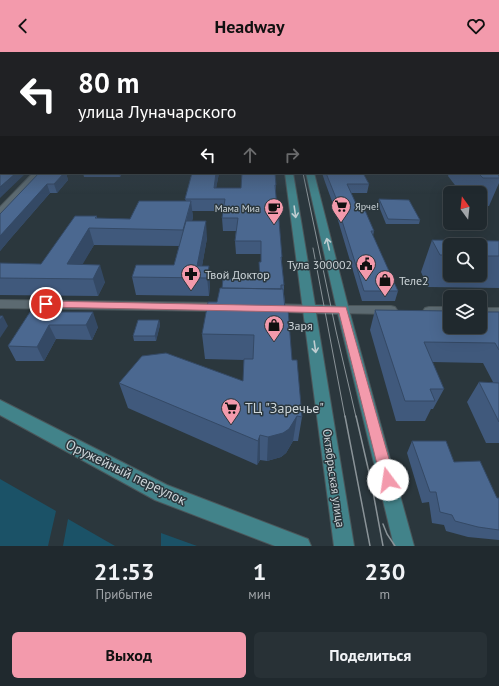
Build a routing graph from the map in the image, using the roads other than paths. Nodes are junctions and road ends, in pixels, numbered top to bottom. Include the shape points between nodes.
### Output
1 (36, 174) edge
2 (289, 174) edge
3 (310, 174) edge
4 (0, 212) edge
5 (0, 304) edge
6 (233, 308) edge
7 (255, 308) edge
8 (309, 309) junction
9 (343, 310) junction
10 (402, 310) edge
11 (418, 311) edge
12 (443, 311) edge
13 (487, 312) edge
14 (499, 312) edge
15 (0, 407) edge
16 (301, 546) edge
17 (344, 546) edge
18 (404, 546) edge

1 - 4 street
2 -> 8 main road, Октябрьская улица
9 -> 3 main road
5 - 6 street
7 - 8 street
8 - 9 main road
8 -> 17 main road, Октябрьская улица
9 - 10 street
9 - 18 main road
11 - 12 street
13 - 14 street
15 - 16 main road, Оружейный переулок via 162,493

